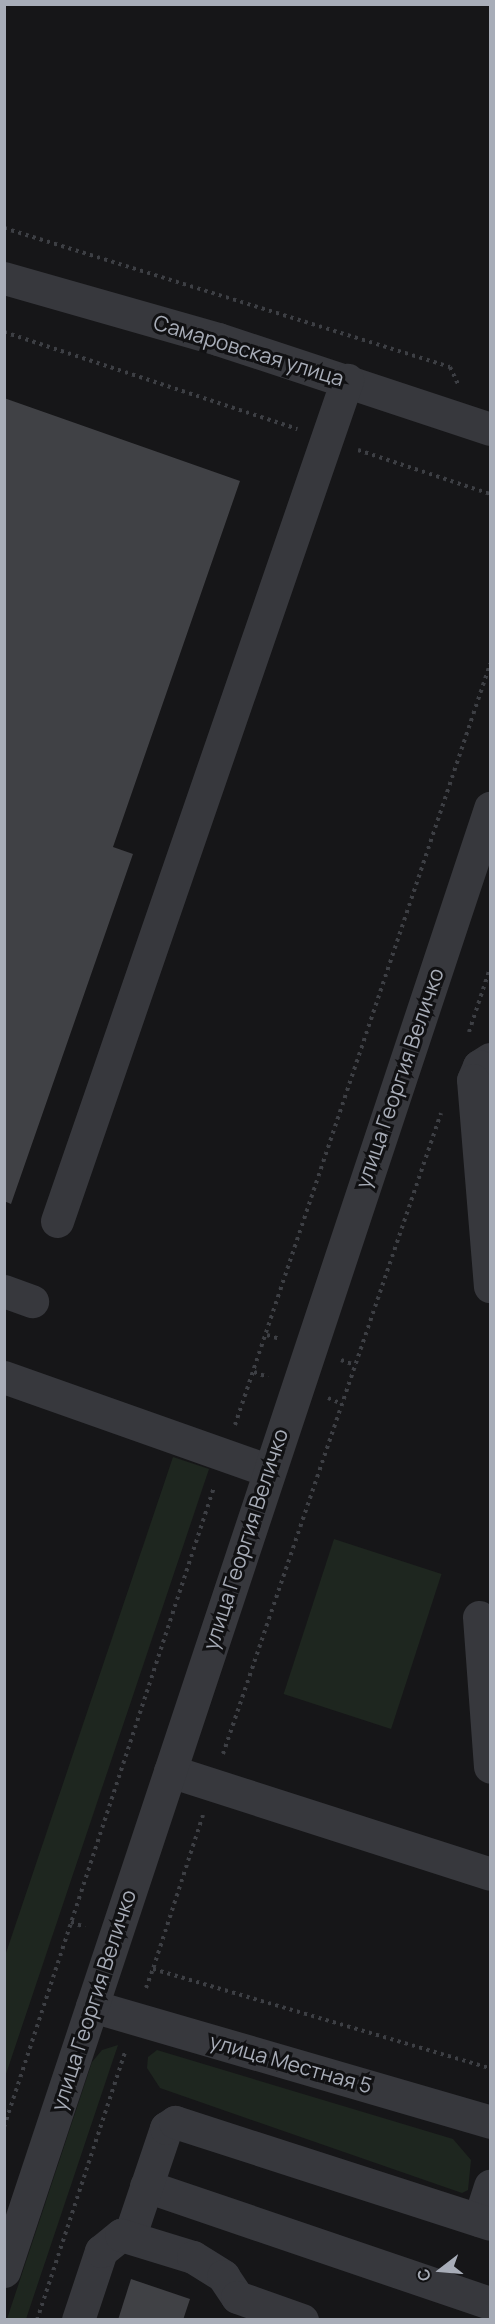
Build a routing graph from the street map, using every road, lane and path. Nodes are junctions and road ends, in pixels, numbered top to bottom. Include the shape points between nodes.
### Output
1 (4, 228) edge
2 (4, 278) edge
3 (4, 332) edge
4 (347, 380) junction
5 (460, 387) dead end
6 (490, 429) edge
7 (330, 440) junction
8 (490, 494) edge
9 (490, 663) edge
10 (490, 808) edge
11 (490, 968) edge
12 (467, 1036) dead end
13 (490, 1059) edge
14 (444, 1104) dead end
15 (57, 1221) dead end
16 (490, 1286) edge
17 (7, 1387) edge
18 (225, 1455) junction
19 (267, 1470) junction
20 (479, 1617) dead end
21 (490, 1767) edge
22 (170, 1771) junction
23 (213, 1785) junction
24 (490, 1874) edge
25 (153, 1969) junction
26 (92, 2006) junction
27 (136, 2018) junction
28 (490, 2068) edge
29 (490, 2122) edge
30 (4, 2127) edge
31 (146, 2186) junction
32 (490, 2186) edge
33 (15, 2203) edge
34 (485, 2222) edge
35 (130, 2235) junction
36 (4, 2271) edge
37 (490, 2303) edge
38 (233, 2308) edge
39 (37, 2319) edge
40 (78, 2319) edge
41 (302, 2319) edge

1 - 5 path via 450,367
2 - 4 street, Самаровская улица
3 - 7 path
4 - 6 street, Самаровская улица
4 - 7 street
7 - 8 path
7 - 15 street
9 - 18 path
10 - 19 street, улица Георгия Величко
11 - 12 path
13 - 16 street via 479,1066 473,1080
14 - 23 path
17 - 18 street
18 - 19 street
18 - 30 path
19 - 22 street, улица Георгия Величко
20 - 21 street
22 - 23 street
22 - 26 street, улица Георгия Величко
23 - 24 street
23 - 25 path
25 - 27 path
25 - 28 path
26 - 27 street, улица Местная 5
26 - 33 street, улица Георгия Величко
27 - 29 street, улица Местная 5
27 - 39 path
31 - 34 street via 166,2128 182,2122
31 - 35 street
31 - 37 street
32 - 34 street
33 - 36 street, улица Георгия Величко
35 - 38 street via 209,2265
35 - 40 street via 112,2237 105,2243
38 - 41 street

